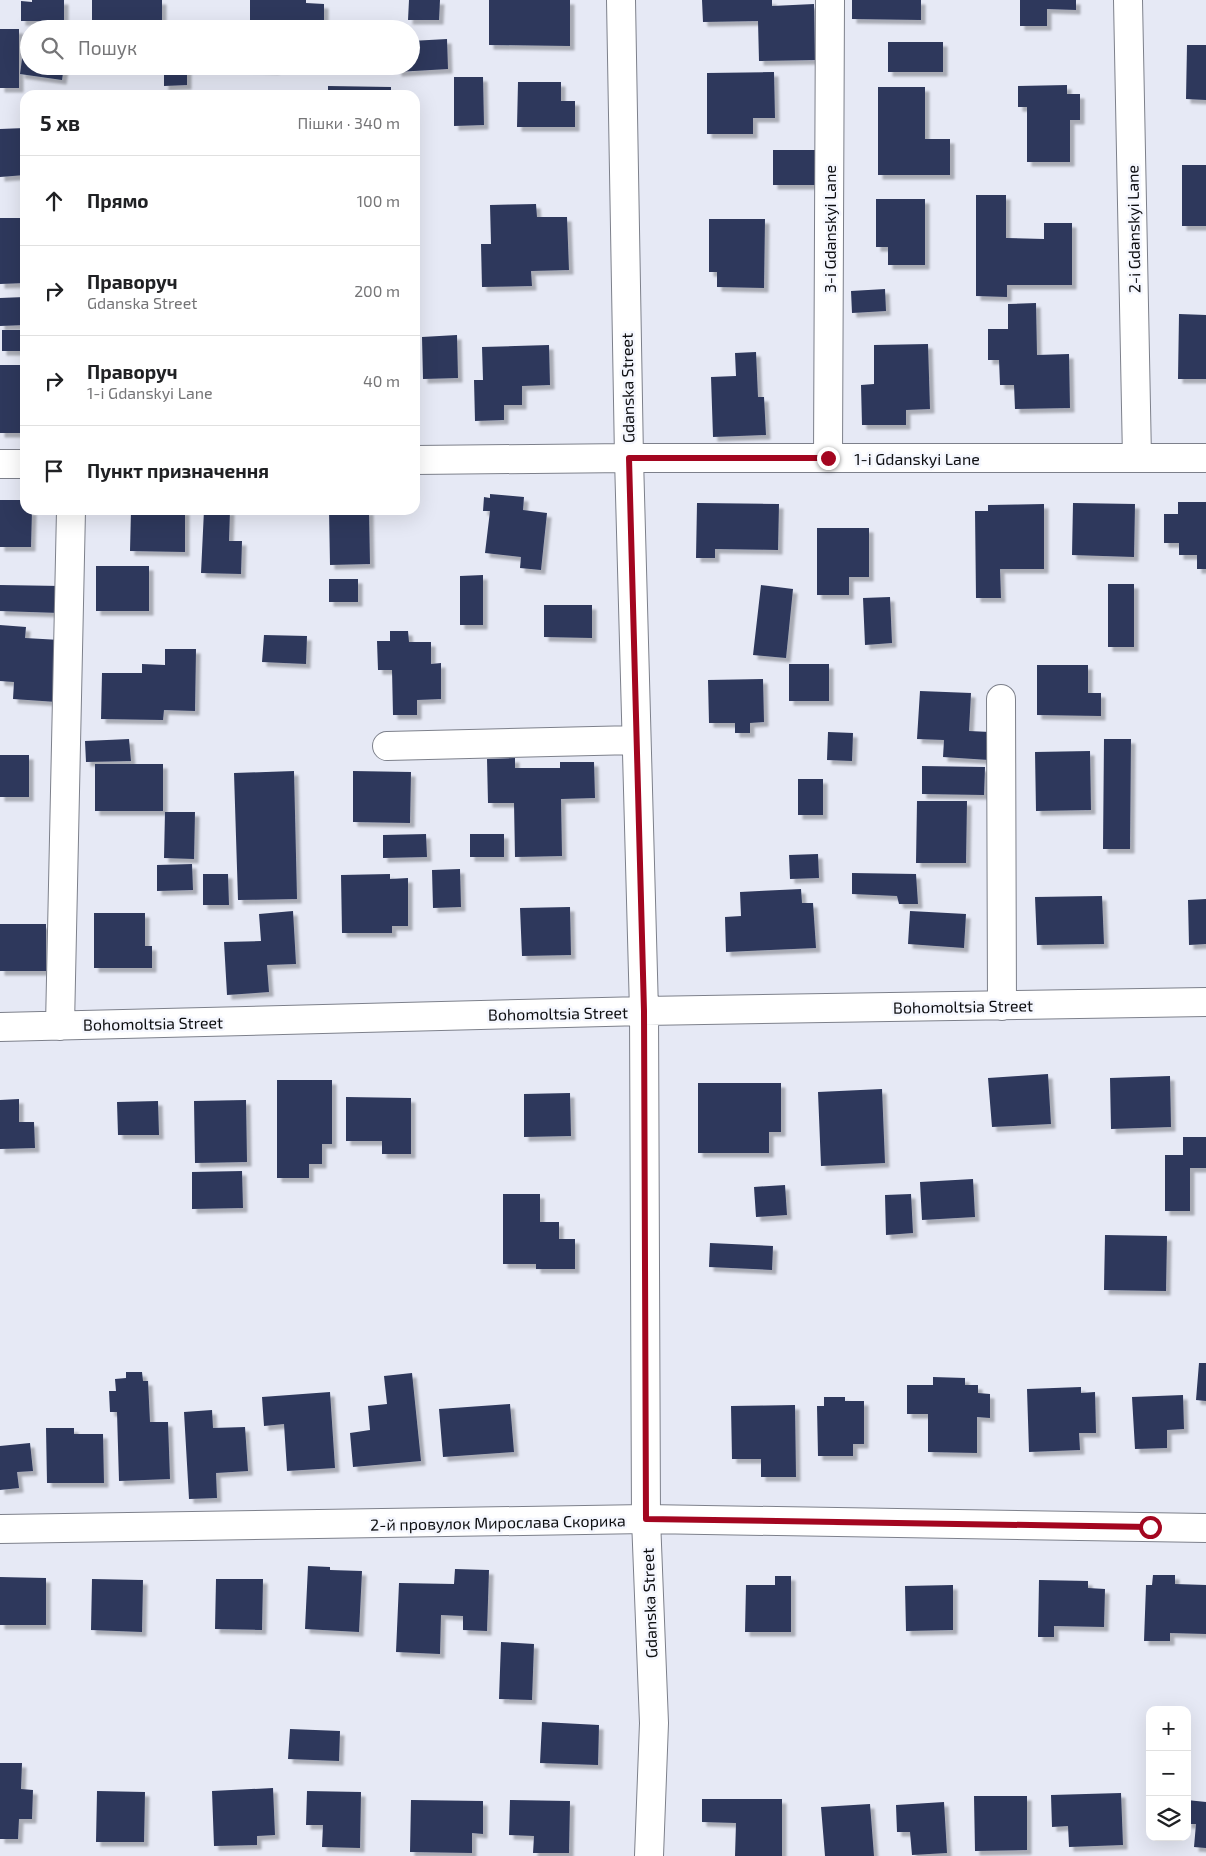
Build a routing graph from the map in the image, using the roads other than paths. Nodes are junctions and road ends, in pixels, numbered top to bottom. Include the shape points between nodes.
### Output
1 (621, 0) edge
2 (830, 0) edge
3 (1128, 0) edge
4 (629, 458) junction
5 (828, 458) junction
6 (1137, 458) junction
7 (1206, 458) edge
8 (420, 460) edge
9 (0, 464) edge
10 (20, 464) edge
11 (71, 515) edge
12 (1001, 699) dead end
13 (636, 740) junction
14 (387, 746) dead end
15 (1206, 1002) edge
16 (1002, 1006) junction
17 (644, 1011) junction
18 (60, 1026) junction
19 (0, 1027) edge
20 (646, 1519) junction
21 (1206, 1528) edge
22 (0, 1530) edge
23 (649, 1856) edge

1 - 4 street, Gdanska Street
2 - 5 street, 3-i Gdanskyi Lane
3 - 6 street, 2-i Gdanskyi Lane
4 - 5 street, 1-i Gdanskyi Lane
4 - 8 street, 1-i Gdanskyi Lane
4 - 13 street, Gdanska Street
5 - 6 street, 1-i Gdanskyi Lane
6 - 7 street, 1-i Gdanskyi Lane
9 - 10 street
11 - 18 street
12 - 16 street
13 - 14 street
13 - 17 street, Gdanska Street
15 - 16 street, Bohomoltsia Street
16 - 17 street, Bohomoltsia Street
17 - 18 street, Bohomoltsia Street
17 - 20 street, Gdanska Street
18 - 19 street, Bohomoltsia Street
20 - 21 street, 2-й провулок Мирослава Скорика
20 - 22 street, 2-й провулок Мирослава Скорика
20 - 23 street, Gdanska Street via 654,1723

